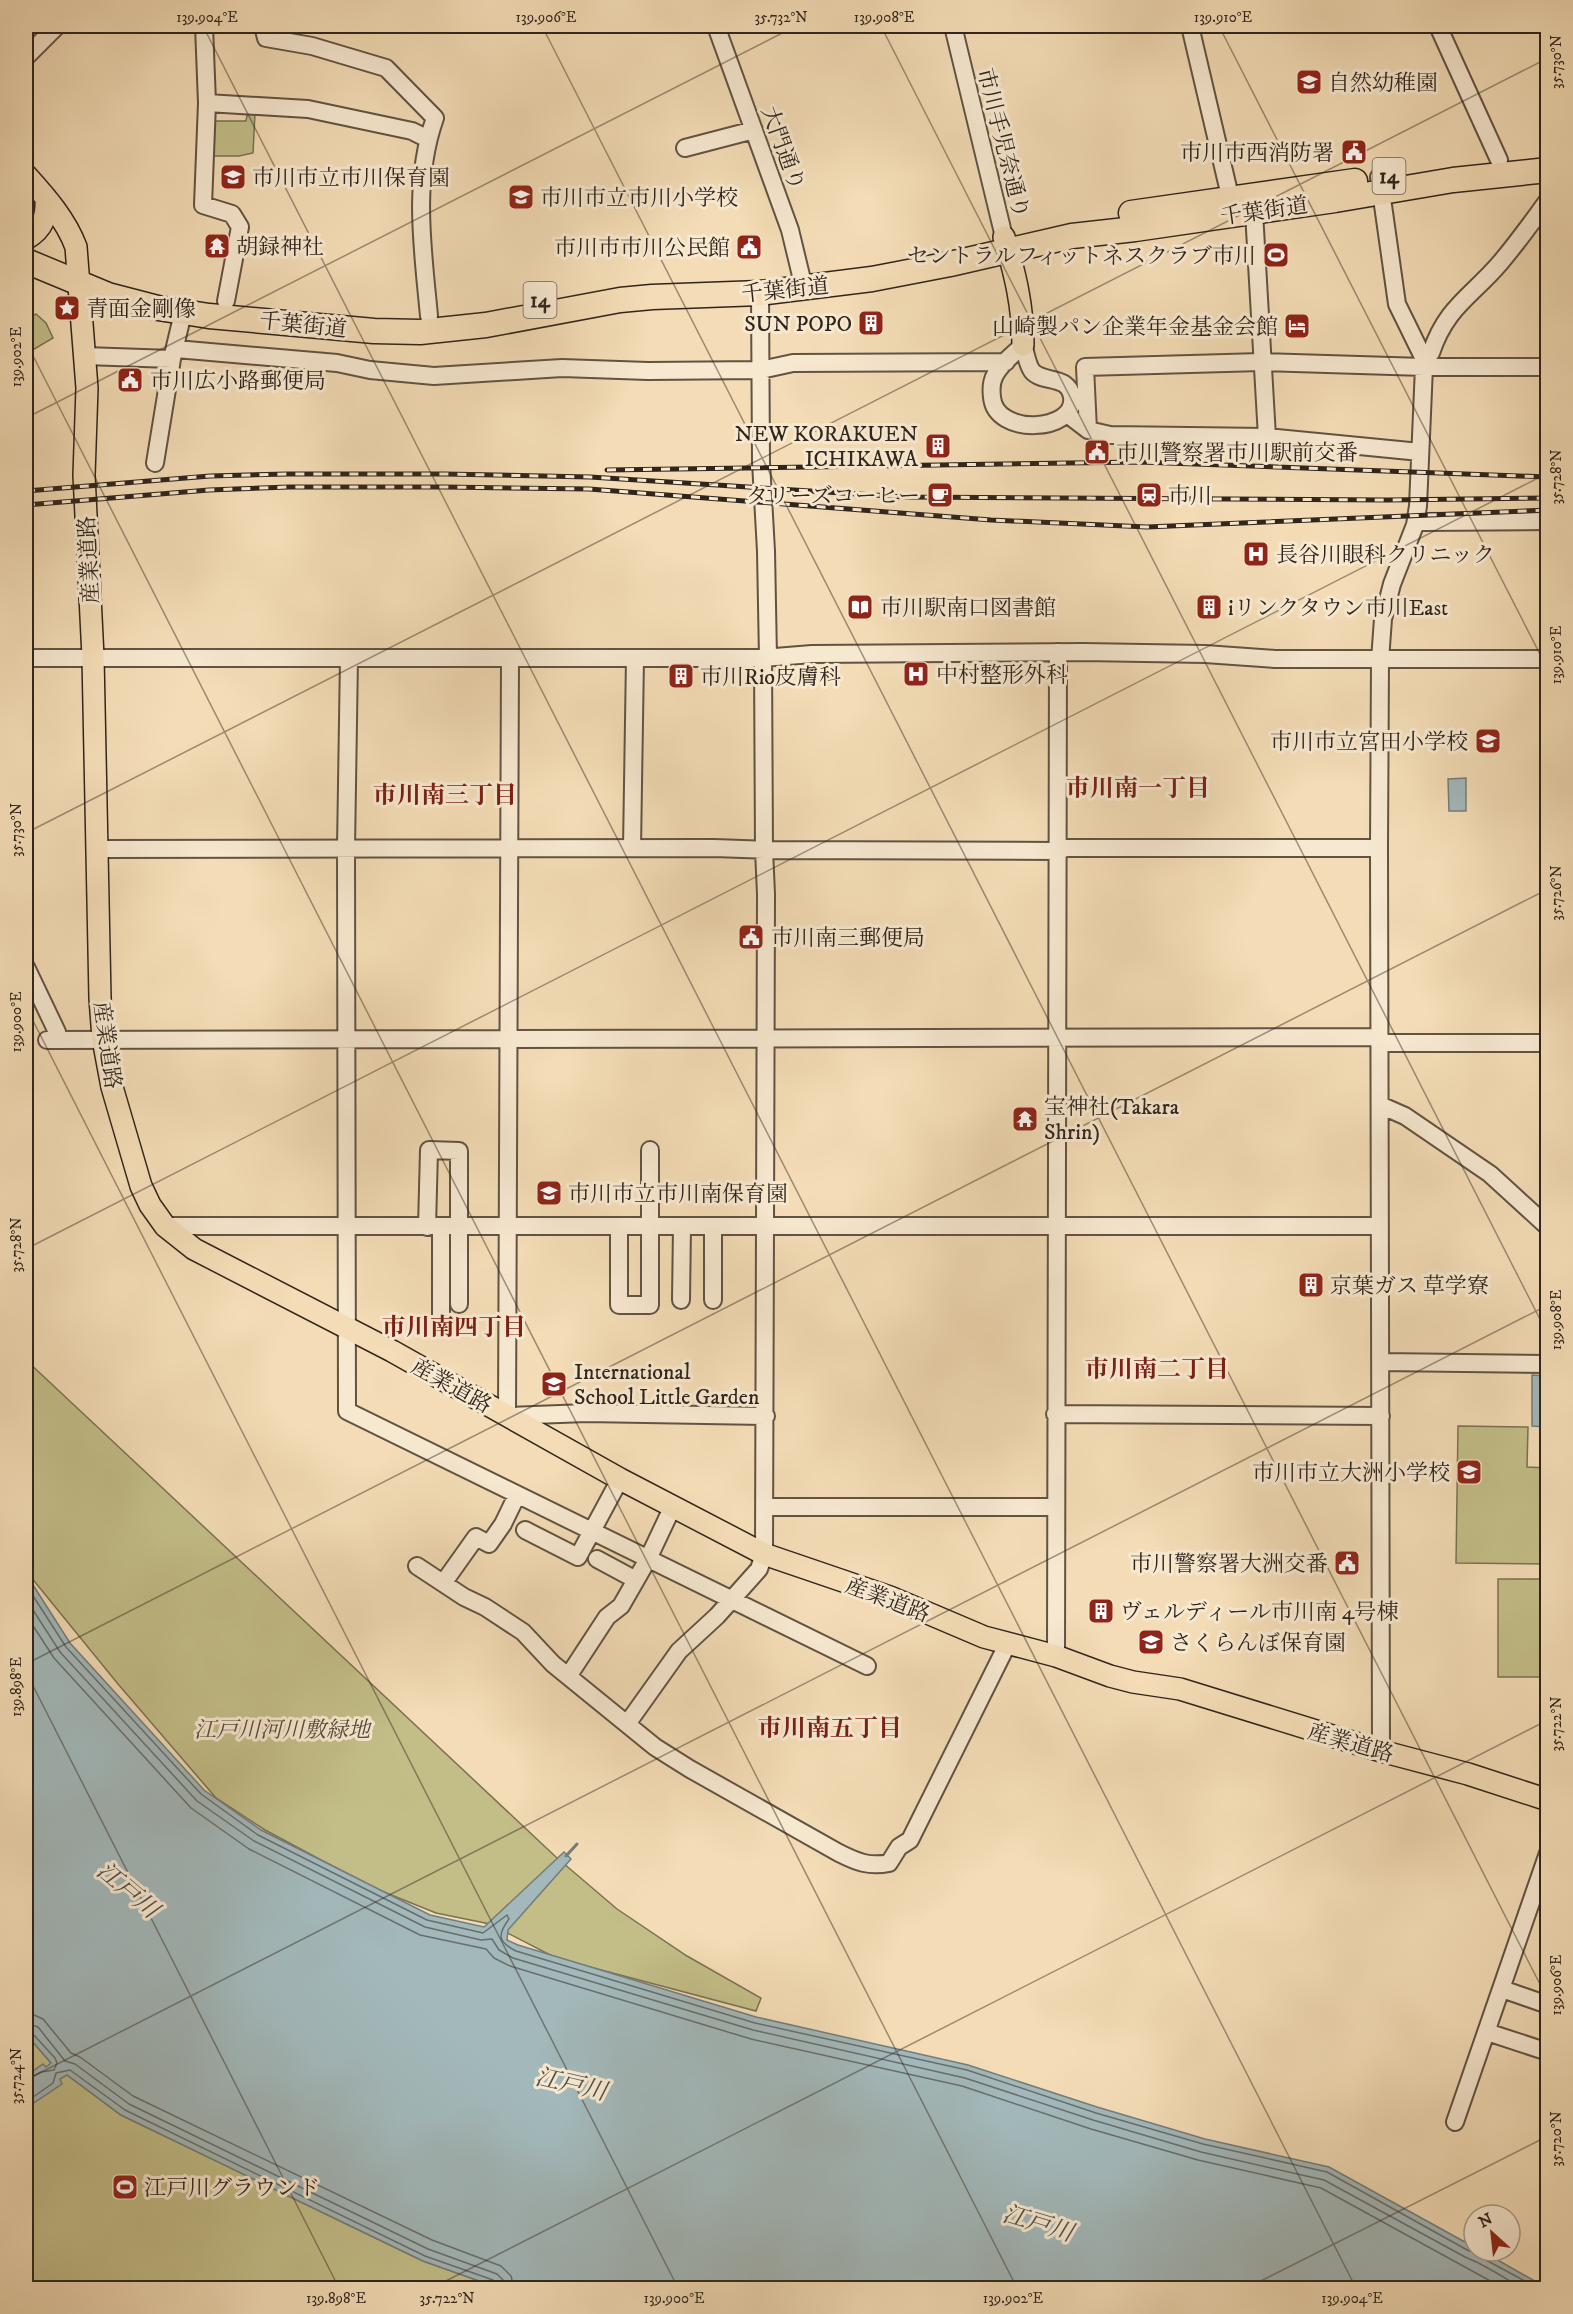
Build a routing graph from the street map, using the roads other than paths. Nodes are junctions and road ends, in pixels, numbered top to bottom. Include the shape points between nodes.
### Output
1 (57, 26) edge
2 (204, 26) edge
3 (263, 26) edge
4 (717, 26) edge
5 (953, 26) edge
6 (1190, 26) edge
7 (1438, 26) edge
8 (26, 57) edge
9 (207, 103) junction
10 (754, 130) junction
11 (428, 139) junction
12 (685, 147) dead end
13 (1548, 156) edge
14 (1499, 160) junction
15 (1548, 170) edge
16 (26, 175) edge
17 (1380, 185) junction
18 (46, 198) junction
19 (1548, 200) edge
20 (1240, 208) junction
21 (26, 239) edge
22 (1006, 244) junction
23 (26, 245) edge
24 (26, 261) edge
25 (79, 275) junction
26 (803, 280) junction
27 (760, 293) junction
28 (226, 301) junction
29 (183, 312) junction
30 (429, 316) junction
31 (1023, 345) junction
32 (174, 354) junction
33 (85, 356) junction
34 (1006, 362) junction
35 (1261, 362) junction
36 (1423, 362) junction
37 (1548, 367) edge
38 (761, 370) junction
39 (1067, 414) junction
40 (1088, 430) junction
41 (1267, 437) junction
42 (1420, 453) junction
43 (155, 463) dead end
44 (1548, 521) edge
45 (1424, 522) dead end
46 (1058, 652) junction
47 (93, 657) junction
48 (26, 658) edge
49 (349, 658) junction
50 (510, 658) junction
51 (635, 658) junction
52 (765, 658) junction
53 (1548, 659) edge
54 (1380, 660) junction
55 (346, 848) junction
56 (632, 848) junction
57 (1379, 848) junction
58 (97, 849) junction
59 (508, 849) junction
60 (764, 850) junction
61 (1058, 851) junction
62 (26, 967) edge
63 (508, 1037) junction
64 (1056, 1037) junction
65 (347, 1038) junction
66 (766, 1038) junction
67 (103, 1039) junction
68 (1380, 1040) junction
69 (1548, 1043) edge
70 (1380, 1105) junction
71 (650, 1150) dead end
72 (165, 1226) junction
73 (1056, 1226) junction
74 (1380, 1226) junction
75 (348, 1227) junction
76 (434, 1227) junction
77 (459, 1227) junction
78 (508, 1227) junction
79 (619, 1227) junction
80 (650, 1227) junction
81 (682, 1227) junction
82 (713, 1227) junction
83 (766, 1227) junction
84 (1548, 1227) edge
85 (681, 1300) dead end
86 (713, 1300) dead end
87 (459, 1304) dead end
88 (441, 1318) dead end
89 (346, 1327) junction
90 (1381, 1362) junction
91 (1548, 1364) edge
92 (1055, 1414) junction
93 (507, 1416) junction
94 (766, 1416) junction
95 (1381, 1416) junction
96 (620, 1479) junction
97 (517, 1495) junction
98 (673, 1506) junction
99 (765, 1507) junction
100 (1055, 1507) junction
101 (525, 1530) dead end
102 (591, 1531) junction
103 (764, 1554) junction
104 (597, 1559) dead end
105 (648, 1559) junction
106 (417, 1566) dead end
107 (636, 1580) junction
108 (444, 1582) junction
109 (730, 1599) junction
110 (1008, 1643) junction
111 (1056, 1656) junction
112 (867, 1666) dead end
113 (569, 1675) junction
114 (627, 1724) junction
115 (1381, 1751) junction
116 (1548, 1800) edge
117 (1548, 1853) edge
118 (1502, 1989) junction
119 (1548, 2005) edge
120 (1487, 2032) junction
121 (1548, 2052) edge
122 (1455, 2122) dead end

1 - 8 street
2 - 9 street
3 - 11 street via 266,38 312,46 386,68 435,118
4 - 10 street, 大門通り
5 - 22 street, 市川手児奈通り
6 - 20 street
7 - 14 street
9 - 11 street via 308,109 412,131
9 - 28 street via 203,205 232,214 240,227
10 - 12 street
10 - 26 street, 大門通り via 790,230
11 - 30 street via 420,220
13 - 14 highway, 千葉街道 / 14
14 - 17 highway, 千葉街道 / 14
15 - 17 highway, 千葉街道 / 14
16 - 18 main road, 産業道路
17 - 20 highway, 千葉街道 / 14
17 - 36 street via 1397,303
18 - 21 main road via 43,223
18 - 25 main road, 産業道路 via 71,234
19 - 36 street via 1500,263 1450,313
20 - 22 highway, 千葉街道 / 14
20 - 35 street
22 - 26 highway, 千葉街道 / 14 via 920,255
22 - 31 main road via 1020,298
23 - 25 highway, 千葉街道 / 14
24 - 25 highway, 千葉街道 / 14
25 - 28 highway, 千葉街道 / 14
25 - 29 highway, 千葉街道 / 14 via 126,301
25 - 33 main road, 産業道路
26 - 27 highway, 千葉街道 / 14
26 - 30 highway, 千葉街道 / 14 via 633,284 490,310
27 - 29 highway, 千葉街道 / 14 via 620,300 486,326 420,332
27 - 38 street
28 - 30 highway, 千葉街道 / 14 via 375,316
29 - 32 street
31 - 34 street
31 - 39 street via 1034,373 1059,380 1069,389 1072,398
32 - 33 street
32 - 38 street via 337,363 434,376 562,368
32 - 43 street
33 - 47 main road, 産業道路 via 84,475
34 - 38 street via 804,363
34 - 39 street via 992,380 991,391 992,402 1003,419 1013,423 1049,423
35 - 36 street
35 - 40 street via 1085,367
35 - 41 street
36 - 37 street
36 - 42 street
38 - 52 street
39 - 40 street
40 - 41 street via 1110,435
41 - 42 street
42 - 54 street via 1415,525 1392,584 1383,619
44 - 45 street
46 - 52 street via 812,654
46 - 54 street
46 - 61 street
47 - 48 street
47 - 49 street
47 - 58 main road, 産業道路
49 - 50 street
49 - 55 street
50 - 51 street
50 - 59 street
51 - 52 street
51 - 56 street
52 - 60 street
53 - 54 street
54 - 57 street
55 - 58 street
55 - 59 street
55 - 65 street
56 - 59 street
56 - 60 street
57 - 61 street
57 - 68 street
58 - 67 main road, 産業道路
59 - 63 street
60 - 61 street
60 - 66 street
61 - 64 street
62 - 67 street via 57,1032 52,1040
63 - 65 street
63 - 66 street
63 - 78 street
64 - 66 street
64 - 68 street
64 - 73 street
65 - 67 street
65 - 75 street
66 - 83 street
67 - 72 main road, 産業道路 via 112,1087 141,1186
68 - 69 street
68 - 70 street
70 - 74 street
70 - 84 street via 1405,1116 1490,1174
71 - 80 street
72 - 75 street
72 - 89 main road, 産業道路 via 194,1249
73 - 74 street
73 - 83 street
73 - 92 street
74 - 90 street
75 - 76 street
75 - 89 street
76 - 77 street
76 - 77 street via 429,1150 459,1151
76 - 88 street
77 - 78 street
77 - 87 street
78 - 79 street
78 - 93 street
79 - 80 street
79 - 80 street via 619,1305 650,1305
80 - 81 street
81 - 82 street
81 - 85 street
82 - 83 street
82 - 86 street
83 - 94 street
89 - 93 main road, 産業道路
89 - 97 street via 347,1411
90 - 91 street
90 - 95 street
92 - 95 street
92 - 100 street
93 - 94 street
93 - 96 main road, 産業道路
94 - 99 street
95 - 115 street
96 - 98 main road, 産業道路
96 - 102 street
97 - 102 street
97 - 108 street via 489,1544 476,1537
98 - 103 main road, 産業道路
98 - 105 street
99 - 100 street
99 - 103 street
100 - 111 street
101 - 102 street via 578,1557
102 - 105 street
103 - 109 street via 759,1569
103 - 110 main road, 産業道路
104 - 107 street
105 - 107 street
105 - 109 street
106 - 108 street
107 - 113 street
108 - 113 street via 523,1632
109 - 112 street
109 - 114 street via 679,1651
110 - 111 main road, 産業道路
110 - 114 street via 910,1840 899,1847 889,1863 874,1866 839,1853 690,1769
111 - 115 main road, 産業道路 via 1133,1683 1180,1689
113 - 114 street
115 - 116 main road, 産業道路
117 - 118 street
118 - 119 street
118 - 120 street
120 - 121 street
120 - 122 street

